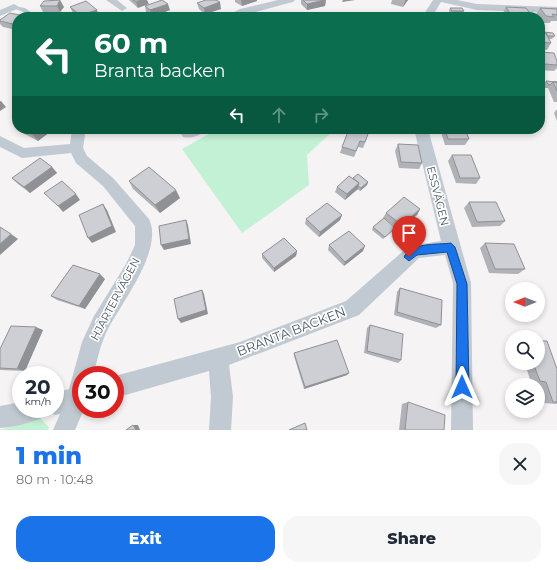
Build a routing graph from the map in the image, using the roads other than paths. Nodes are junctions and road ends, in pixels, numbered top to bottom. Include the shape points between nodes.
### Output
1 (110, 0) edge
2 (290, 0) edge
3 (438, 0) edge
4 (444, 0) edge
5 (14, 7) joint
6 (122, 8) dead end
7 (557, 10) edge
8 (28, 12) edge
9 (241, 12) edge
10 (430, 12) edge
11 (0, 13) edge
12 (78, 134) edge
13 (422, 134) edge
14 (0, 141) edge
15 (76, 148) junction
16 (451, 247) junction
17 (218, 358) junction
18 (85, 366) edge
19 (124, 384) edge
20 (72, 411) edge
21 (12, 416) edge
22 (0, 417) edge
23 (64, 430) edge
24 (220, 430) edge
25 (462, 430) edge

1 - 6 street
2 - 9 street
3 - 10 street
4 - 7 street via 477,7
5 - 8 lane
5 - 11 street
12 - 15 street
13 - 16 street, ESSVÄGEN
14 - 15 street via 22,153
15 - 18 street, HJÄRTERVÄGEN via 81,158 108,182 143,224 142,245 132,270 101,322 89,349
16 - 17 street, BRANTA BACKEN via 415,251 352,308 240,352
16 - 25 street, ESSVÄGEN via 462,284
17 - 19 street, BRANTA BACKEN
17 - 24 street via 222,397
20 - 23 street
21 - 22 street

